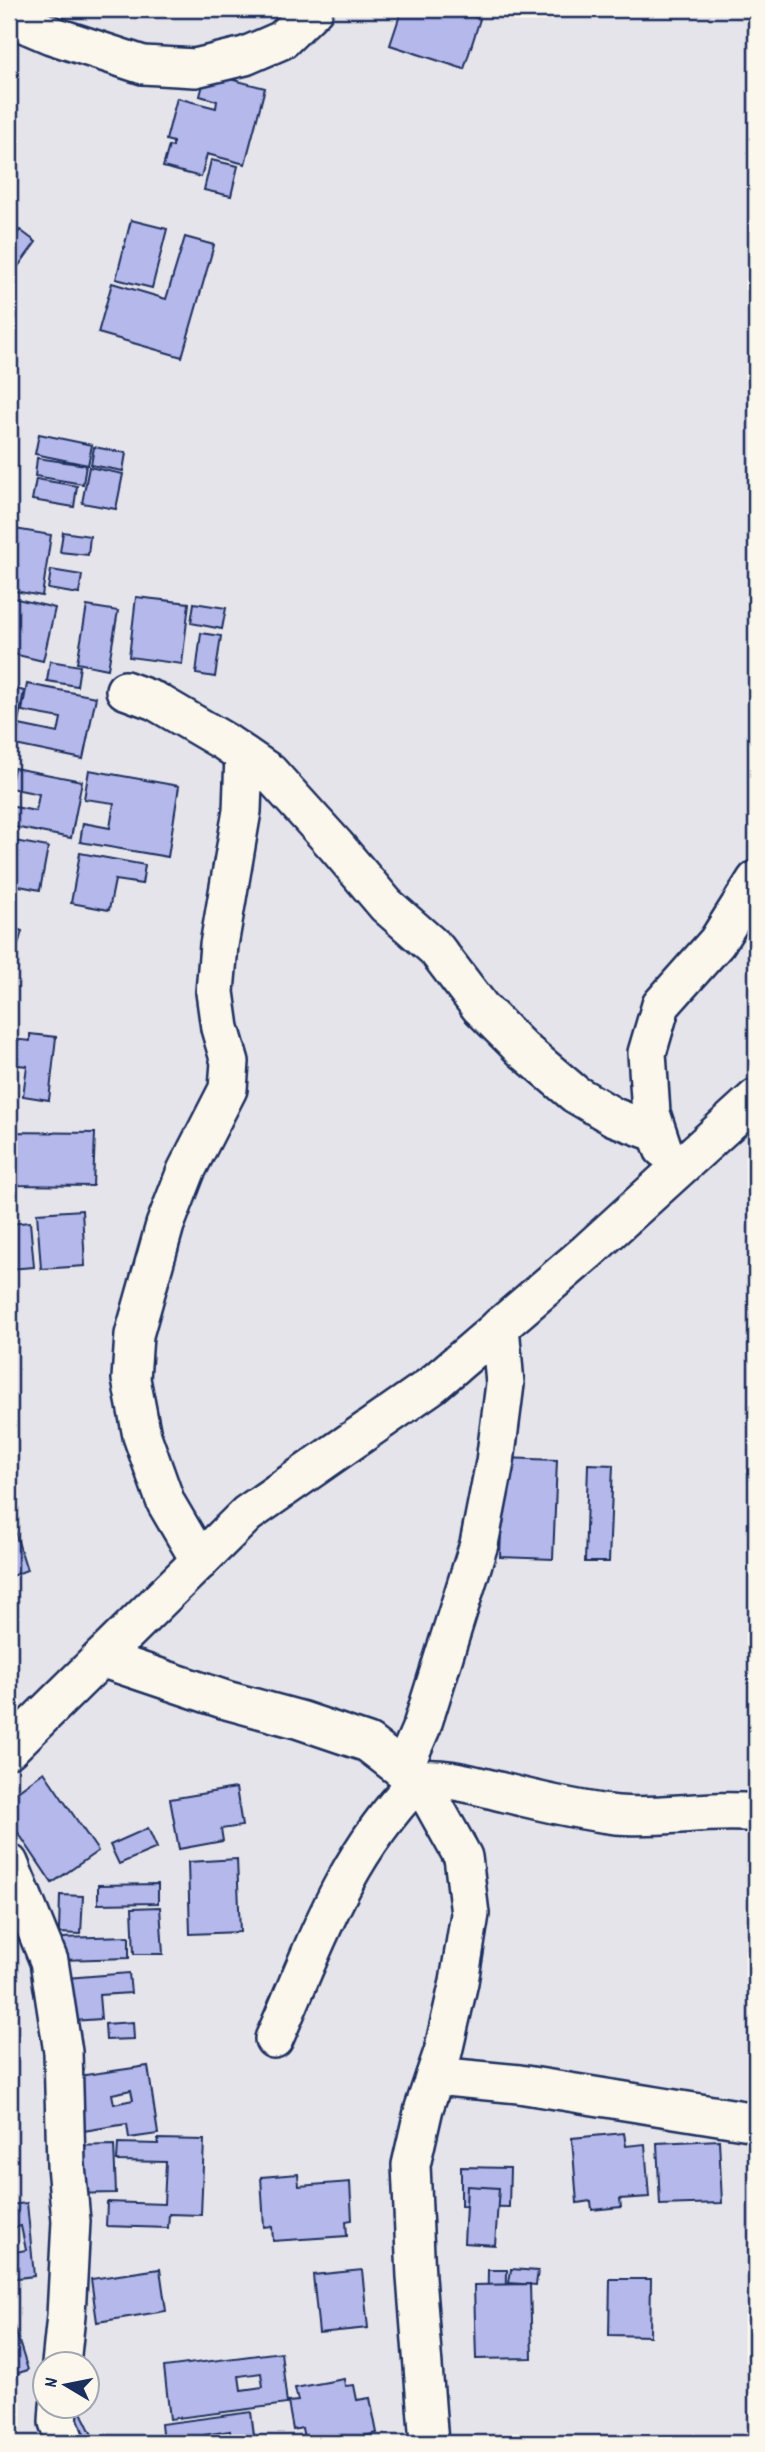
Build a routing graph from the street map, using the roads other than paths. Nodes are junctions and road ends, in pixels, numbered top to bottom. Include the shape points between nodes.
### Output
1 (314, 9) edge
2 (9, 17) edge
3 (125, 690) dead end
4 (244, 755) junction
5 (756, 880) edge
6 (756, 1098) edge
7 (657, 1133) junction
8 (669, 1177) junction
9 (500, 1326) junction
10 (200, 1561) junction
11 (101, 1658) junction
12 (9, 1749) edge
13 (410, 1778) junction
14 (756, 1813) edge
15 (9, 1863) edge
16 (274, 2039) dead end
17 (435, 2076) junction
18 (756, 2122) edge
19 (62, 2350) edge
20 (58, 2420) edge
21 (66, 2443) edge
22 (429, 2443) edge

1 - 2 street via 282,40 245,56 195,68 143,65
3 - 4 street via 155,701
4 - 7 street via 269,772 386,905 436,949 480,1007 522,1049 575,1094 614,1117
4 - 10 street via 242,811 215,992 230,1062 228,1089 186,1171 166,1225 134,1335 131,1379 142,1436 166,1503
5 - 7 street via 717,942 661,1005 647,1053
6 - 8 street
7 - 8 street
8 - 9 street
9 - 10 street via 432,1385 247,1514
9 - 13 street via 505,1384 479,1544
10 - 11 street
11 - 12 street
11 - 13 street via 368,1743
13 - 14 street via 462,1782 618,1815
13 - 16 street via 342,1883
13 - 17 street via 430,1798 463,1857 470,1914 459,1982
15 - 19 street via 49,1961 63,2052 71,2221
17 - 18 street via 519,2084
17 - 22 street via 411,2165
20 - 21 street

